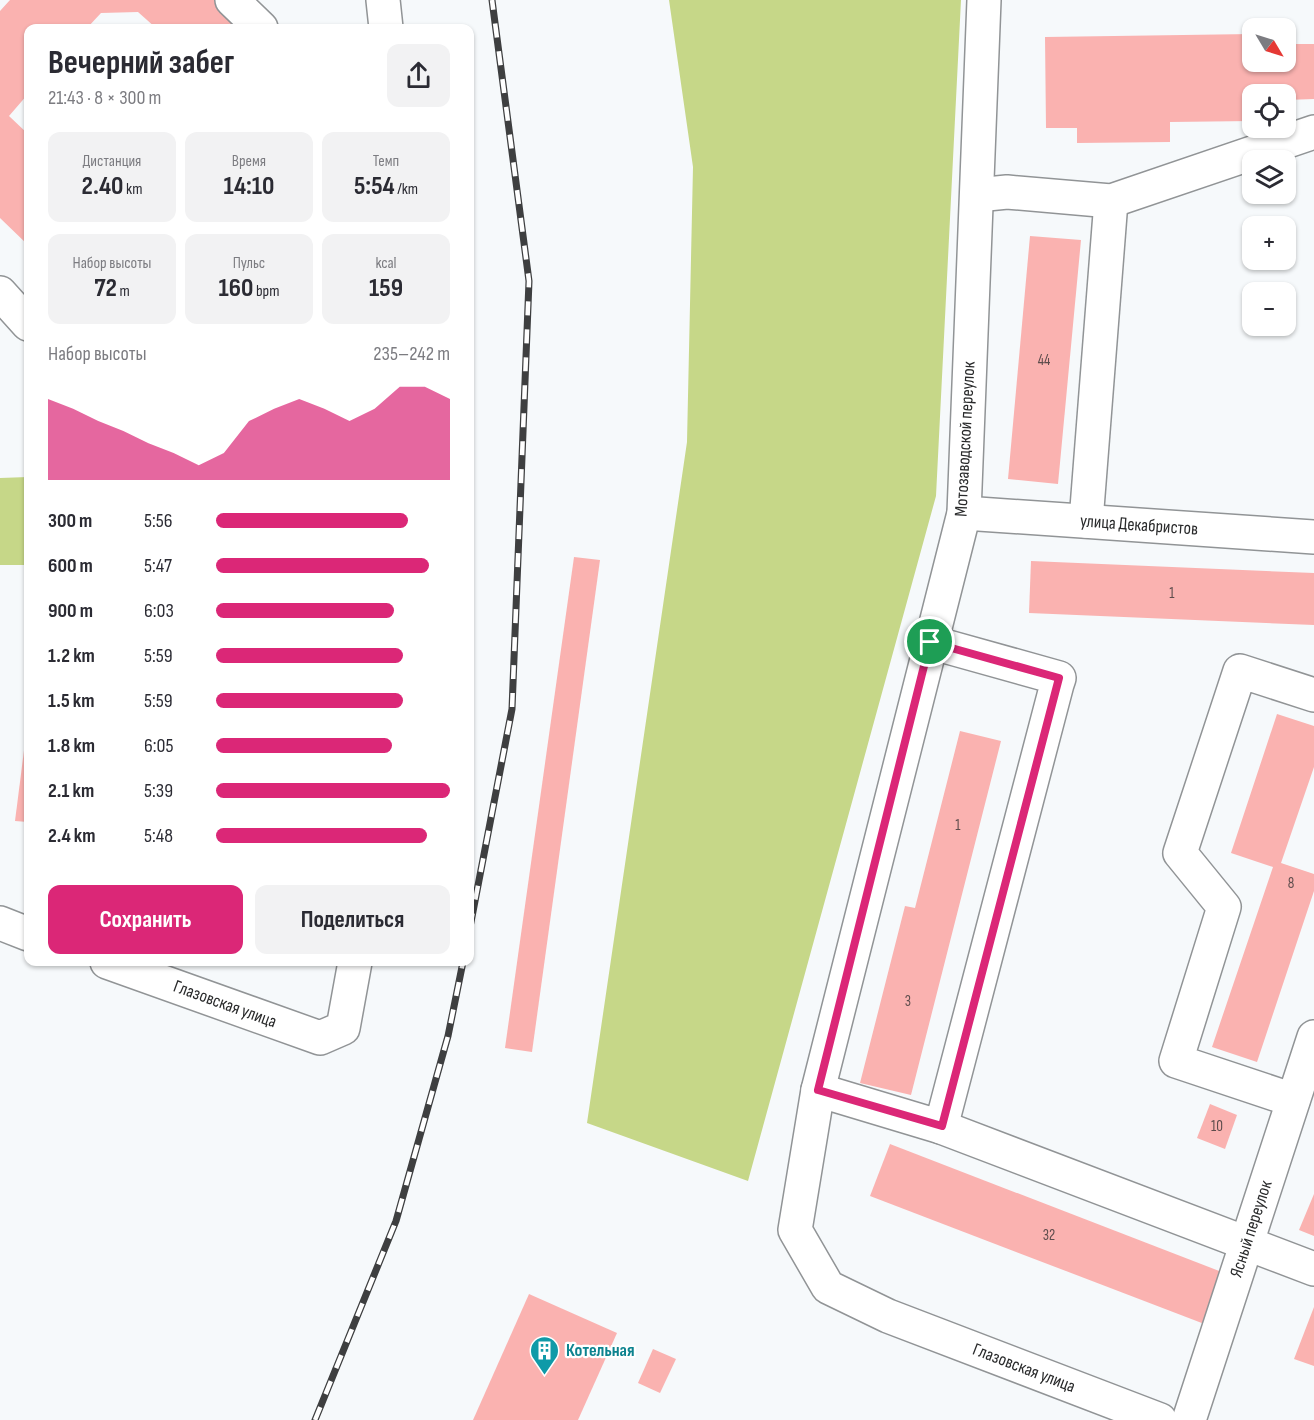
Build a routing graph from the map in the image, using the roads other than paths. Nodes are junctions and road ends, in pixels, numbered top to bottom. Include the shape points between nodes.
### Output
1 (232, 0) edge
2 (383, 0) edge
3 (984, 0) edge
4 (257, 24) edge
5 (386, 24) edge
6 (1314, 132) edge
7 (977, 195) junction
8 (1111, 201) junction
9 (0, 293) edge
10 (24, 320) edge
11 (964, 513) junction
12 (1086, 521) junction
13 (1314, 537) edge
14 (930, 642) junction
15 (1314, 695) edge
16 (0, 923) edge
17 (24, 932) edge
18 (117, 966) edge
19 (354, 966) edge
20 (1314, 1037) edge
21 (818, 1090) junction
22 (1293, 1100) junction
23 (942, 1126) junction
24 (1247, 1242) junction
25 (1314, 1269) edge
26 (888, 1316) joint
27 (1160, 1420) edge
28 (1189, 1420) edge

1 - 4 street
2 - 5 street
3 - 7 street, Мотозаводской переулок
6 - 8 street
7 - 8 street via 1007,192
7 - 11 street, Мотозаводской переулок
8 - 12 street
9 - 10 street
11 - 12 street, улица Декабристов
11 - 14 street, Мотозаводской переулок
12 - 13 street, улица Декабристов
14 - 21 street, Мотозаводской переулок
14 - 23 street via 1059,678
15 - 22 street via 1240,671 1180,853 1224,907 1176,1061
16 - 17 street
18 - 19 street, Глазовская улица via 320,1038 343,1028
20 - 22 street, Ясный переулок
21 - 23 street
21 - 26 street, Мотозаводской переулок via 795,1230 828,1287
22 - 24 street, Ясный переулок
23 - 24 street
24 - 25 street
24 - 28 street, Ясный переулок
26 - 27 street, Глазовская улица

